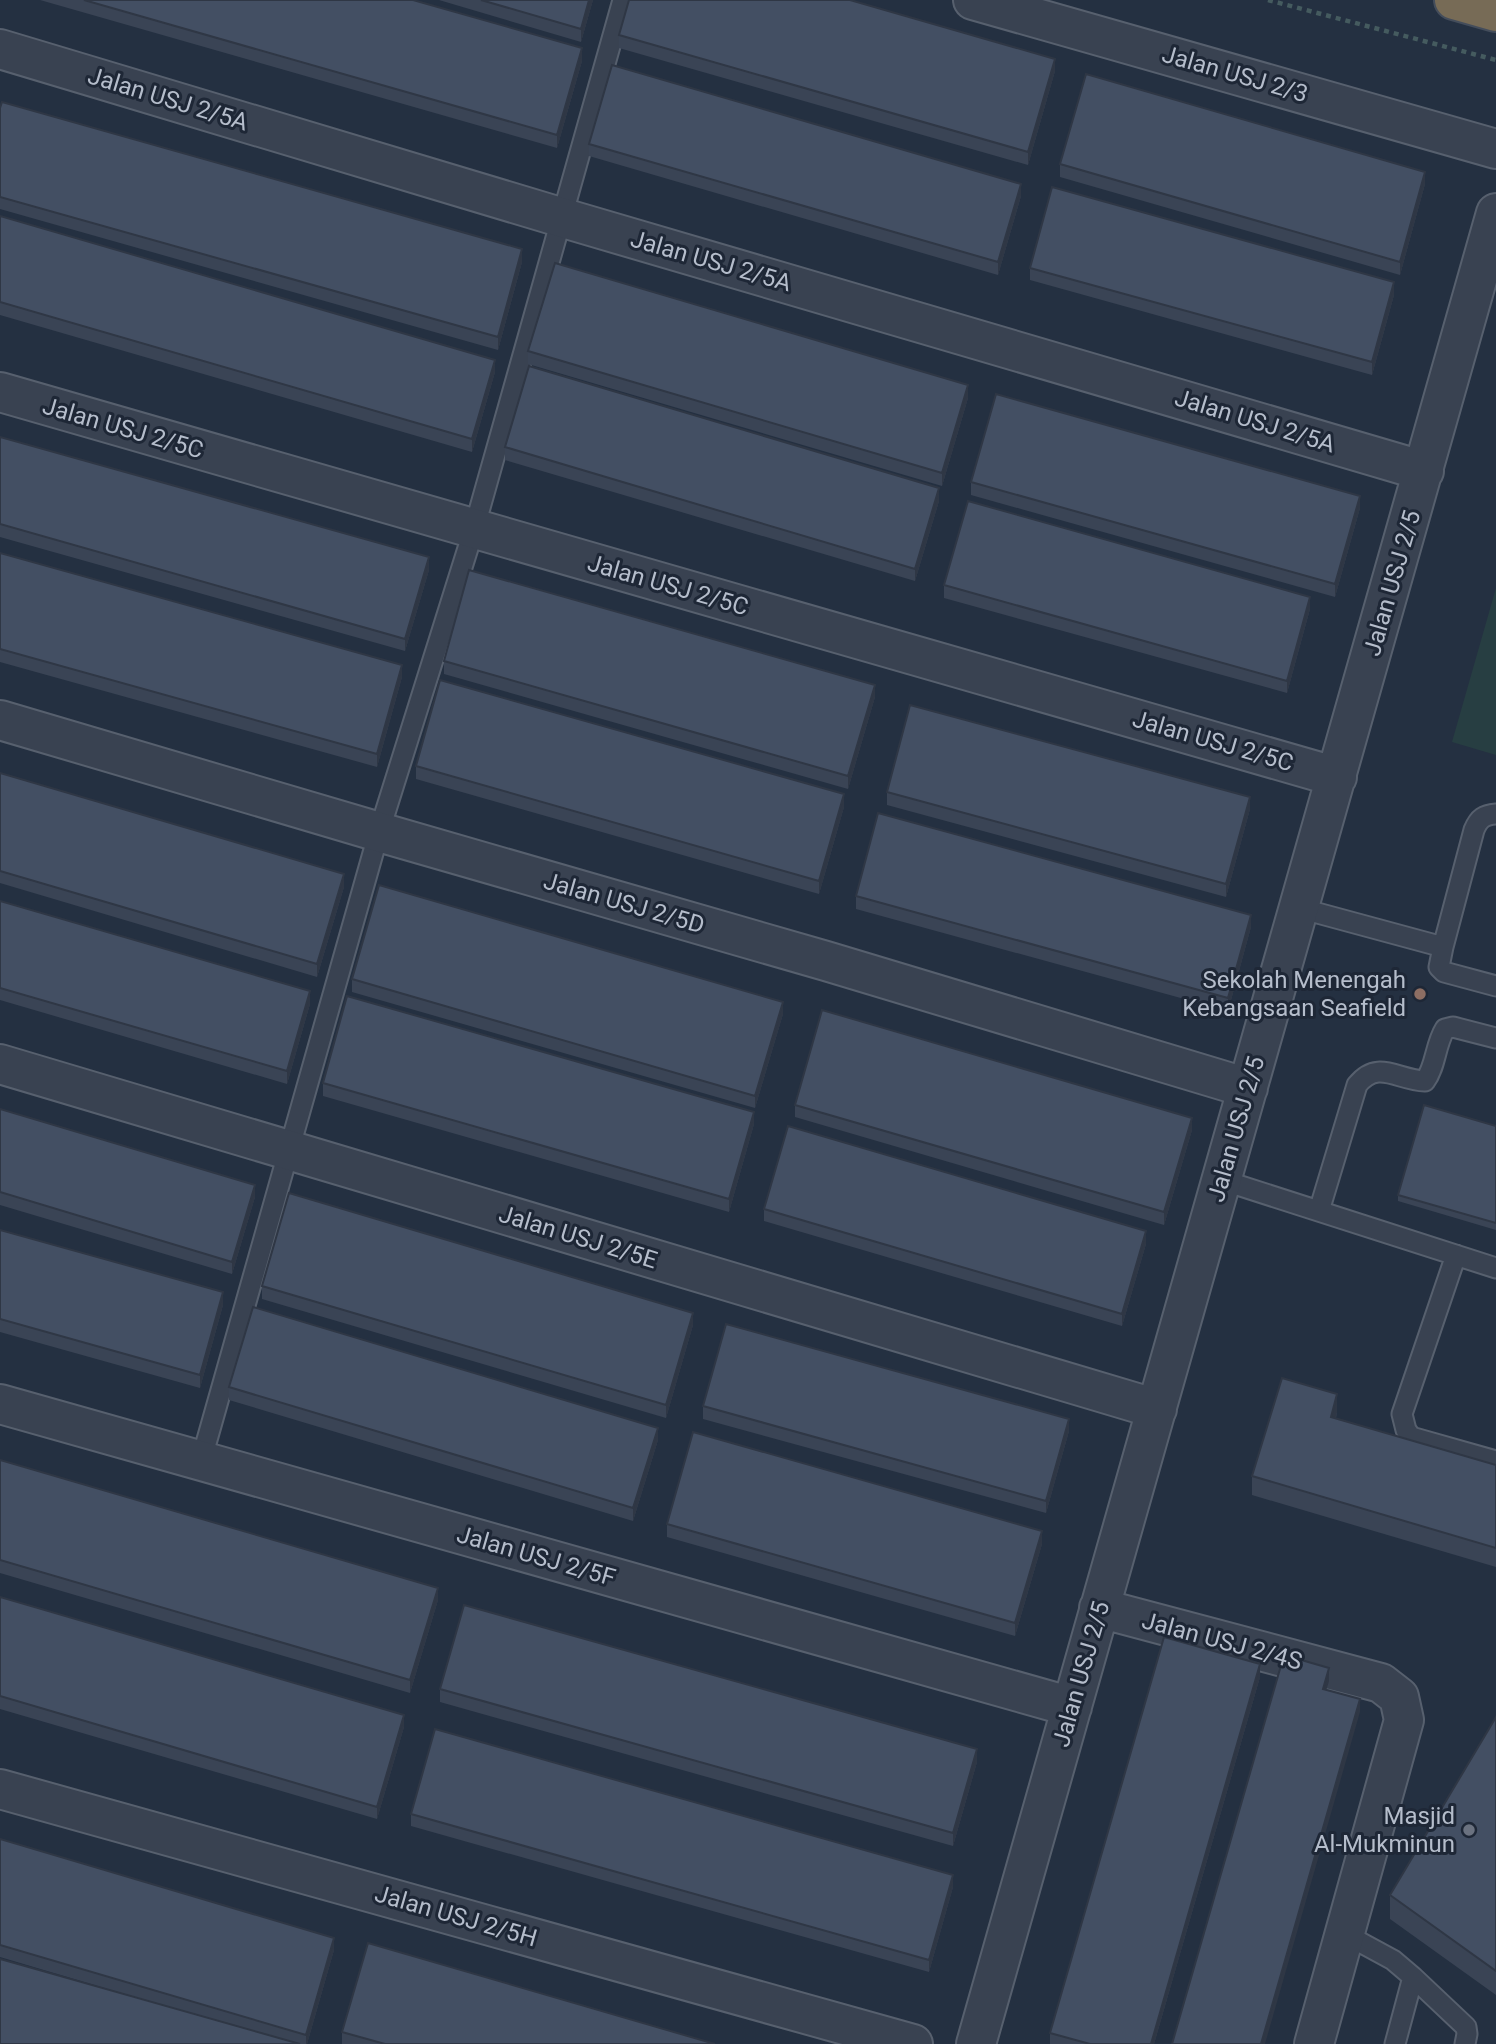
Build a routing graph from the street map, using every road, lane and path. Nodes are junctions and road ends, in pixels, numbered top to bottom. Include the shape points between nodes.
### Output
1 (623, 0) edge
2 (974, 0) edge
3 (1268, 0) edge
4 (1454, 0) edge
5 (1496, 12) edge
6 (0, 49) edge
7 (1496, 60) edge
8 (1496, 149) edge
9 (1496, 213) edge
10 (561, 217) junction
11 (0, 392) edge
12 (1424, 471) junction
13 (474, 528) junction
14 (0, 720) edge
15 (1337, 777) junction
16 (1496, 814) edge
17 (379, 832) junction
18 (1299, 908) junction
19 (1443, 947) junction
20 (1496, 986) edge
21 (1496, 1038) edge
22 (0, 1065) edge
23 (1248, 1088) junction
24 (289, 1150) junction
25 (1222, 1180) junction
26 (1319, 1211) junction
27 (1455, 1255) junction
28 (1496, 1268) edge
29 (0, 1404) edge
30 (1157, 1409) junction
31 (201, 1461) junction
32 (1496, 1461) edge
33 (1099, 1608) junction
34 (1072, 1707) junction
35 (0, 1789) edge
36 (1345, 1934) junction
37 (1413, 1978) junction
38 (913, 2044) edge
39 (976, 2044) edge
40 (1314, 2044) edge
41 (1395, 2044) edge
42 (1465, 2044) edge

1 - 10 lane
2 - 8 street, Jalan USJ 2/3
3 - 7 path
4 - 5 highway
6 - 10 street, Jalan USJ 2/5A
9 - 12 street, Jalan USJ 2/5
10 - 12 street, Jalan USJ 2/5A
10 - 13 lane
11 - 13 street, Jalan USJ 2/5C
12 - 15 street, Jalan USJ 2/5
13 - 15 street, Jalan USJ 2/5C
13 - 17 lane
14 - 17 street, Jalan USJ 2/5D
15 - 18 street, Jalan USJ 2/5
16 - 19 lane via 1477,821
17 - 23 street, Jalan USJ 2/5D
17 - 24 lane
18 - 19 lane
18 - 23 street, Jalan USJ 2/5
19 - 20 lane via 1439,967 1444,972
21 - 26 lane via 1445,1029 1425,1081 1377,1071 1365,1076 1357,1086
22 - 24 street, Jalan USJ 2/5E
23 - 25 street, Jalan USJ 2/5
24 - 30 street, Jalan USJ 2/5E
24 - 31 lane
25 - 26 lane
25 - 30 street, Jalan USJ 2/5
26 - 27 lane
27 - 28 lane
27 - 32 lane via 1402,1415 1411,1437
29 - 31 street, Jalan USJ 2/5F
30 - 33 street, Jalan USJ 2/5
31 - 34 street, Jalan USJ 2/5F
33 - 34 street, Jalan USJ 2/5
33 - 36 street, Jalan USJ 2/4S via 1381,1683 1399,1697 1404,1720
34 - 39 street, Jalan USJ 2/5
35 - 38 street, Jalan USJ 2/5H
36 - 37 lane via 1393,1960
36 - 40 street, Jalan USJ 2/4S
37 - 41 lane
37 - 42 lane via 1465,2027

